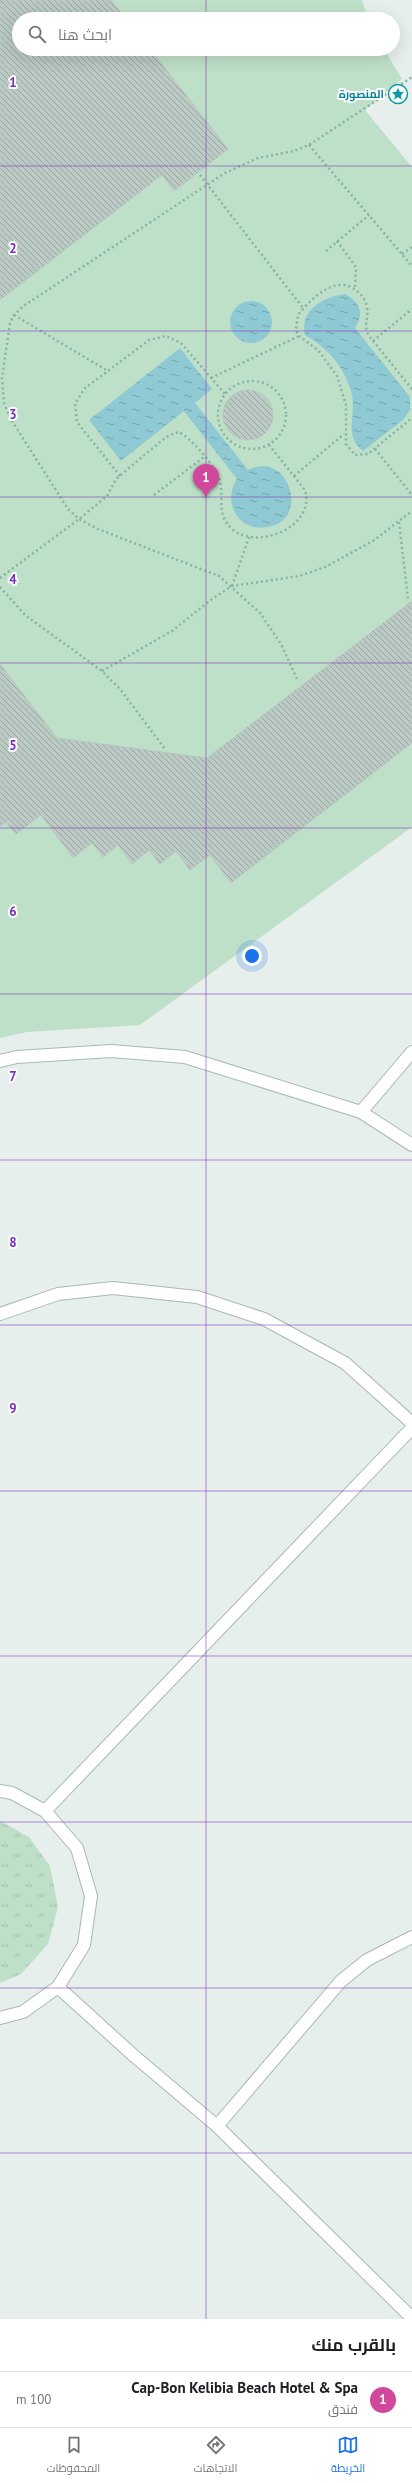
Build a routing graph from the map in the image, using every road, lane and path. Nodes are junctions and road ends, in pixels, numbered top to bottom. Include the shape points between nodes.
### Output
1 (412, 76) edge
2 (309, 145) junction
3 (200, 175) dead end
4 (207, 184) junction
5 (369, 216) junction
6 (337, 241) junction
7 (412, 247) edge
8 (326, 251) dead end
9 (402, 254) junction
10 (412, 266) edge
11 (355, 289) junction
12 (303, 308) junction
13 (412, 309) edge
14 (14, 315) junction
15 (299, 336) junction
16 (373, 341) junction
17 (108, 371) junction
18 (212, 378) junction
19 (412, 389) edge
20 (225, 394) junction
21 (412, 418) edge
22 (345, 434) junction
23 (269, 445) junction
24 (375, 449) junction
25 (204, 457) junction
26 (120, 476) junction
27 (294, 476) junction
28 (154, 495) dead end
29 (412, 495) edge
30 (412, 511) edge
31 (79, 519) junction
32 (399, 522) junction
33 (249, 537) junction
34 (0, 578) edge
35 (232, 586) junction
36 (0, 587) edge
37 (408, 599) dead end
38 (102, 671) junction
39 (297, 679) dead end
40 (165, 749) dead end
41 (412, 1052) edge
42 (0, 1061) edge
43 (361, 1112) junction
44 (412, 1145) edge
45 (0, 1314) edge
46 (412, 1423) edge
47 (412, 1428) edge
48 (0, 1791) edge
49 (45, 1811) junction
50 (412, 1937) edge
51 (58, 1987) junction
52 (0, 2018) edge
53 (217, 2126) junction
54 (412, 2318) edge

1 - 2 path
2 - 4 path via 238,166
2 - 5 path
3 - 4 path
4 - 12 path
4 - 14 path via 25,304
5 - 6 path
5 - 9 path
6 - 8 path
6 - 11 path via 356,267
7 - 9 path
9 - 10 path
11 - 12 path via 341,284 326,288
11 - 16 path via 365,300 365,326
12 - 15 path via 296,322
13 - 16 path
14 - 17 path
14 - 31 path via 8,331 2,378 4,402 10,418 58,495
15 - 18 path
15 - 22 path via 318,350 337,376 346,405
16 - 19 path
17 - 18 path via 148,340 166,336 182,343
17 - 26 path via 78,396 74,413 77,422
18 - 20 path
20 - 23 path via 217,414 223,434 239,447 260,449
20 - 23 path via 242,382 253,381 268,386 280,397 284,407 284,423 278,438
21 - 24 path
22 - 24 path via 346,444 355,455 368,454
22 - 27 path
23 - 27 path
24 - 29 path
25 - 26 path via 188,436 178,432 166,437
25 - 28 path
25 - 33 path via 220,480 220,501 225,521 240,535
26 - 31 path via 107,496
27 - 33 path via 305,490 307,499 303,515 287,529 275,534
30 - 32 path
31 - 34 path
31 - 35 path via 105,532 207,570
32 - 35 path via 367,544 325,567 298,576
32 - 37 path
33 - 35 path
35 - 38 path via 172,631
35 - 39 path via 260,613 277,638
36 - 38 path via 25,616
38 - 40 path via 120,689
41 - 43 street
42 - 43 street via 17,1057 111,1050 184,1057
43 - 44 street
45 - 46 street via 58,1294 113,1288 197,1297 264,1319 345,1363
47 - 49 street
48 - 49 street via 12,1793
49 - 51 street via 77,1848 91,1896 84,1945
50 - 53 street via 367,1960 342,1981
51 - 52 street via 23,2012
51 - 53 street
53 - 54 street

